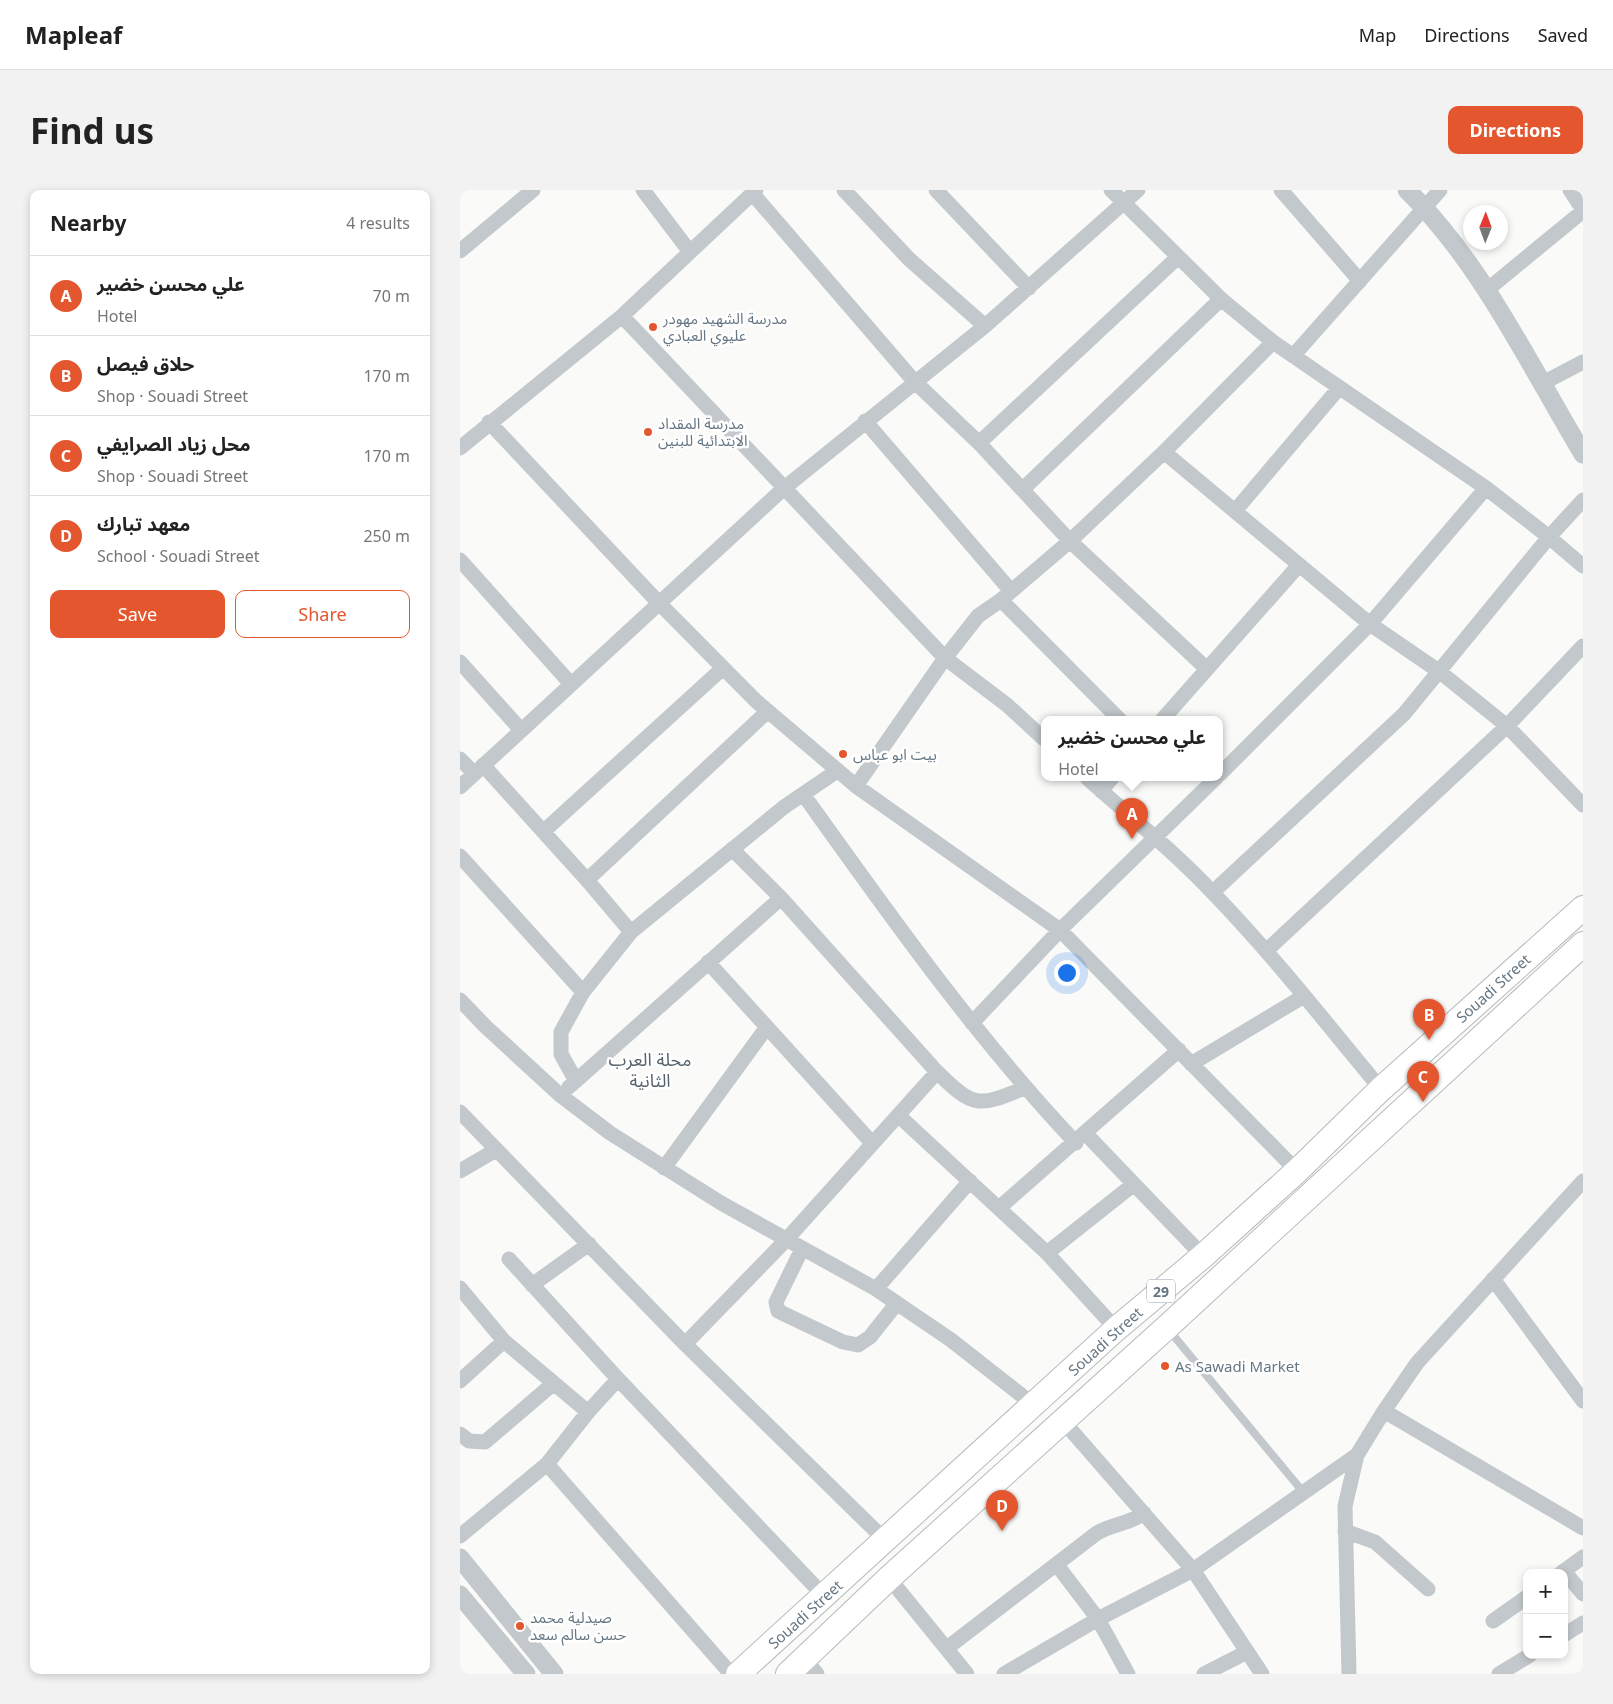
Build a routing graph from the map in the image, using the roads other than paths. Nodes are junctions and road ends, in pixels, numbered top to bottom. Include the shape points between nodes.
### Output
1 (534, 190) edge
2 (643, 190) edge
3 (844, 190) edge
4 (936, 190) edge
5 (1111, 190) edge
6 (1138, 190) edge
7 (1281, 190) edge
8 (1407, 190) edge
9 (1440, 190) edge
10 (1570, 190) edge
11 (754, 192) edge
12 (1125, 203) junction
13 (1424, 207) junction
14 (1583, 210) edge
15 (460, 250) edge
16 (690, 252) junction
17 (1177, 258) junction
18 (1360, 281) junction
19 (1029, 288) junction
20 (1488, 290) junction
21 (1221, 299) junction
22 (622, 316) junction
23 (985, 326) junction
24 (1273, 342) junction
25 (1293, 356) junction
26 (1583, 362) edge
27 (914, 381) junction
28 (1541, 384) junction
29 (1339, 388) junction
30 (865, 421) junction
31 (489, 422) junction
32 (979, 443) junction
33 (460, 448) edge
34 (1164, 452) junction
35 (1583, 454) edge
36 (1486, 488) junction
37 (783, 489) junction
38 (1022, 489) junction
39 (1583, 500) edge
40 (1235, 511) junction
41 (1549, 536) junction
42 (1070, 541) junction
43 (460, 560) edge
44 (1299, 565) junction
45 (1583, 566) edge
46 (1006, 595) junction
47 (658, 602) junction
48 (1370, 624) junction
49 (1583, 646) edge
50 (945, 658) junction
51 (460, 662) edge
52 (723, 668) junction
53 (1207, 669) junction
54 (1440, 672) junction
55 (571, 684) junction
56 (768, 711) junction
57 (1116, 716) edge
58 (1166, 716) edge
59 (1507, 726) junction
60 (520, 730) junction
61 (1041, 737) edge
62 (460, 758) edge
63 (479, 769) junction
64 (837, 771) junction
65 (1223, 771) edge
66 (1090, 781) edge
67 (1109, 781) edge
68 (1213, 781) edge
69 (460, 786) edge
70 (856, 786) junction
71 (1101, 790) junction
72 (803, 794) junction
73 (1583, 804) edge
74 (544, 831) junction
75 (1155, 837) junction
76 (732, 849) junction
77 (460, 856) edge
78 (587, 880) junction
79 (1213, 892) junction
80 (781, 898) junction
81 (1583, 908) edge
82 (1060, 930) junction
83 (631, 932) junction
84 (1583, 944) edge
85 (1266, 951) junction
86 (708, 962) junction
87 (583, 992) junction
88 (1304, 996) junction
89 (460, 1000) edge
90 (972, 1023) junction
91 (767, 1027) junction
92 (1179, 1050) junction
93 (1191, 1064) junction
94 (937, 1072) junction
95 (576, 1081) junction
96 (1024, 1088) junction
97 (1381, 1090) junction
98 (560, 1095) junction
99 (460, 1112) edge
100 (898, 1115) junction
101 (1080, 1138) junction
102 (872, 1144) junction
103 (496, 1150) junction
104 (664, 1168) junction
105 (460, 1171) edge
106 (1297, 1171) junction
107 (970, 1181) junction
108 (1134, 1184) junction
109 (1582, 1185) edge
110 (999, 1208) junction
111 (786, 1240) junction
112 (590, 1244) junction
113 (802, 1249) junction
114 (1047, 1253) junction
115 (1203, 1256) junction
116 (509, 1259) dead end
117 (1493, 1279) junction
118 (532, 1285) junction
119 (460, 1288) edge
120 (876, 1289) junction
121 (897, 1303) junction
122 (1146, 1303) junction
123 (1167, 1327) junction
124 (1116, 1330) junction
125 (504, 1341) junction
126 (686, 1344) junction
127 (618, 1379) junction
128 (460, 1381) edge
129 (554, 1383) junction
130 (1583, 1401) edge
131 (1034, 1405) junction
132 (1384, 1411) junction
133 (588, 1412) junction
134 (1063, 1421) junction
135 (460, 1434) edge
136 (1358, 1455) junction
137 (547, 1464) junction
138 (1305, 1493) junction
139 (1144, 1513) junction
140 (1583, 1528) edge
141 (1346, 1532) junction
142 (460, 1536) edge
143 (886, 1541) junction
144 (1583, 1557) edge
145 (460, 1558) edge
146 (1057, 1565) junction
147 (1566, 1569) edge
148 (1193, 1570) junction
149 (889, 1578) junction
150 (1568, 1578) edge
151 (1428, 1589) dead end
152 (1583, 1594) edge
153 (460, 1595) edge
154 (825, 1597) junction
155 (1523, 1600) edge
156 (1098, 1618) junction
157 (1492, 1620) dead end
158 (1583, 1623) edge
159 (1568, 1632) edge
160 (947, 1648) junction
161 (1247, 1652) junction
162 (1523, 1659) edge
163 (803, 1669) edge
164 (553, 1673) edge
165 (526, 1674) edge
166 (732, 1674) edge
167 (738, 1674) edge
168 (966, 1674) edge
169 (1004, 1674) edge
170 (1128, 1674) edge
171 (1204, 1674) edge
172 (1262, 1674) edge
173 (1349, 1674) edge
174 (1499, 1674) edge

1 - 15 street
2 - 16 street
3 - 23 street via 909,259
4 - 19 street
5 - 12 street
6 - 12 street
7 - 18 street
8 - 13 street
9 - 13 street
10 - 14 street
11 - 16 street
11 - 27 street
12 - 17 street
12 - 19 street
13 - 18 street
13 - 20 street
14 - 20 street
16 - 22 street
17 - 21 street
17 - 32 street
18 - 25 street
19 - 23 street
20 - 28 street
21 - 24 street
21 - 38 street
22 - 31 street
22 - 37 street
23 - 27 street
24 - 25 street
24 - 34 street
25 - 29 street
26 - 28 street
27 - 30 street
27 - 32 street
28 - 35 street
29 - 36 street
29 - 40 street
30 - 37 street
30 - 46 street
31 - 33 street
31 - 47 street
32 - 38 street
34 - 40 street
34 - 42 street
36 - 41 street
36 - 48 street
37 - 47 street
37 - 50 street
38 - 42 street
39 - 41 street
40 - 44 street
41 - 45 street
41 - 54 street
42 - 46 street
42 - 53 street
43 - 55 street
44 - 48 street
44 - 53 street
46 - 50 street via 978,616
46 - 57 street
47 - 52 street
47 - 55 street
48 - 54 street
48 - 65 street
49 - 59 street
50 - 61 street via 1007,705
50 - 70 street
51 - 60 street
52 - 56 street
52 - 74 street
53 - 58 street
54 - 59 street
54 - 79 street via 1404,714
55 - 60 street
56 - 64 street
56 - 78 street
59 - 73 street
59 - 85 street
60 - 63 street
62 - 63 street
63 - 69 street
63 - 74 street
64 - 70 street
64 - 72 street
66 - 71 street
67 - 71 street
68 - 75 street
70 - 82 street
71 - 75 street
72 - 76 street
72 - 90 street via 923,962
74 - 78 street
75 - 79 street
75 - 82 street
76 - 80 street
76 - 83 street
77 - 87 street
78 - 83 street
79 - 85 street
80 - 86 street
80 - 94 street
81 - 97 main road, Souadi Street / 29
82 - 90 street
82 - 92 street
83 - 87 street
84 - 123 main road, Souadi Street / 29
85 - 88 street
86 - 91 street
86 - 95 street
87 - 95 street via 565,1021 559,1043 561,1054
88 - 93 street
88 - 97 street
89 - 98 street
90 - 96 street
91 - 102 street
91 - 104 street
92 - 93 street
92 - 101 street
93 - 106 street
94 - 96 street via 967,1098 978,1102 1000,1098
94 - 100 street
95 - 98 street
96 - 101 street
97 - 106 main road, Souadi Street / 29
98 - 104 street
99 - 103 street
100 - 102 street
100 - 107 street
101 - 108 street
101 - 110 street
102 - 111 street
103 - 105 street
103 - 112 street
104 - 111 street
106 - 115 main road, Souadi Street / 29
107 - 110 street
107 - 120 street
108 - 114 street
108 - 115 street
109 - 117 street
110 - 114 street
111 - 113 street
111 - 126 street
112 - 118 street
112 - 126 street
113 - 120 street
113 - 121 street via 776,1302 778,1311 843,1342 858,1345 870,1338
114 - 124 street
115 - 122 main road, Souadi Street / 29
116 - 118 street
117 - 130 street
117 - 132 street via 1417,1364
118 - 127 street
119 - 125 street
120 - 121 street
121 - 131 street via 951,1340
122 - 123 main road
122 - 124 main road, Souadi Street / 29
123 - 134 main road, Souadi Street / 29
123 - 138 lane
124 - 131 main road, Souadi Street / 29
125 - 128 street
125 - 129 street
126 - 143 street
127 - 133 street
127 - 154 street
129 - 133 street
129 - 135 street via 485,1442 469,1442
131 - 143 main road, Souadi Street / 29
132 - 136 street
132 - 140 street
133 - 137 street
134 - 139 street
134 - 149 main road, Souadi Street / 29
136 - 138 street
136 - 141 street via 1345,1506
137 - 142 street
137 - 166 street
138 - 148 street
139 - 146 street via 1132,1521 1097,1533
139 - 148 street
141 - 151 street via 1375,1542
141 - 173 street
143 - 154 main road, Souadi Street / 29
144 - 147 street
145 - 164 street
146 - 156 street
146 - 160 street
148 - 156 street
148 - 161 street
149 - 160 street
149 - 163 main road, Souadi Street / 29
150 - 152 street
153 - 165 street
154 - 167 main road, Souadi Street / 29
155 - 157 street
156 - 169 street
156 - 170 street
158 - 159 street
160 - 168 street
161 - 171 street
161 - 172 street
162 - 174 street

